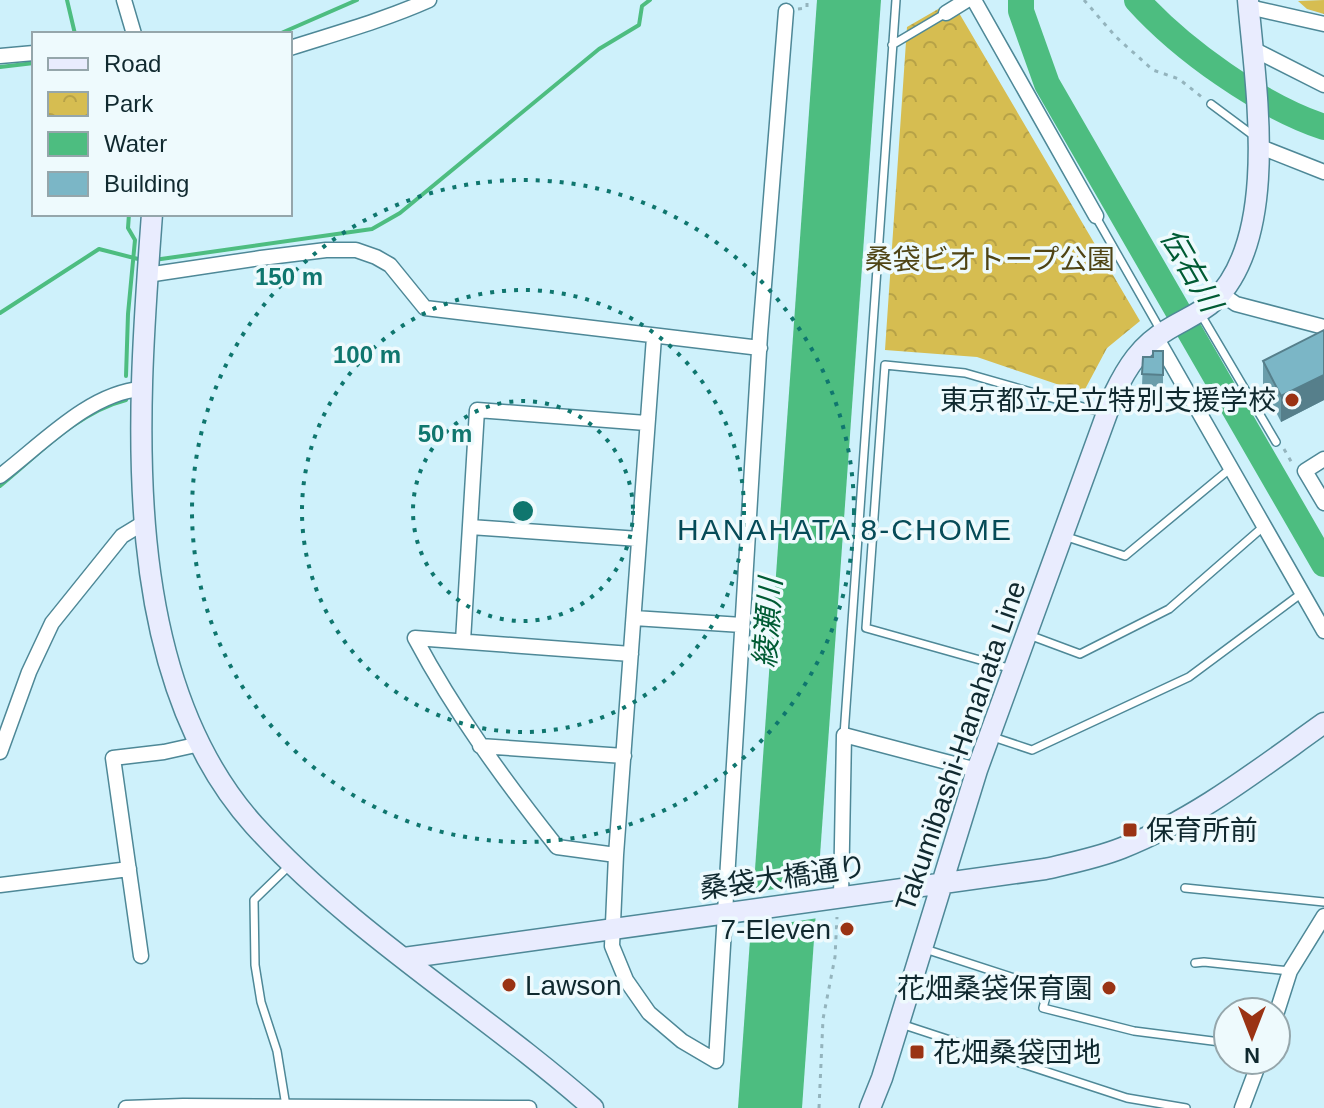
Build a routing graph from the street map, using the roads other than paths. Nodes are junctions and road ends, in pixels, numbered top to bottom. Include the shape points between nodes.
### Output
1 (124, 0) edge
2 (429, 0) edge
3 (896, 0) edge
4 (967, 0) edge
5 (974, 0) edge
6 (1248, 4) edge
7 (786, 11) dead end
8 (946, 13) joint
9 (1324, 24) edge
10 (133, 32) edge
11 (892, 45) junction
12 (292, 47) edge
13 (32, 53) edge
14 (1253, 54) junction
15 (0, 56) edge
16 (1324, 85) edge
17 (1211, 104) road end
18 (1258, 138) junction
19 (1324, 172) edge
20 (152, 216) edge
21 (1096, 216) joint
22 (147, 275) junction
23 (1220, 293) junction
24 (1198, 312) junction
25 (1324, 327) edge
26 (1162, 333) junction
27 (654, 337) junction
28 (760, 348) junction
29 (141, 389) junction
30 (1107, 414) junction
31 (646, 423) junction
32 (1276, 442) dead end
33 (1324, 459) edge
34 (1231, 468) junction
35 (0, 476) edge
36 (1324, 503) edge
37 (145, 522) junction
38 (1264, 526) junction
39 (470, 527) junction
40 (1062, 535) junction
41 (639, 539) junction
42 (1302, 593) junction
43 (634, 618) junction
44 (742, 625) junction
45 (1324, 631) edge
46 (1026, 634) junction
47 (463, 641) junction
48 (631, 654) junction
49 (1014, 669) junction
50 (1324, 723) edge
51 (844, 735) junction
52 (990, 735) junction
53 (200, 744) junction
54 (480, 746) junction
55 (0, 752) edge
56 (624, 756) junction
57 (977, 770) junction
58 (616, 855) junction
59 (292, 863) junction
60 (129, 869) junction
61 (941, 884) junction
62 (0, 885) edge
63 (1185, 888) dead end
64 (836, 898) junction
65 (1324, 902) edge
66 (730, 912) junction
67 (1324, 916) edge
68 (613, 928) junction
69 (922, 947) junction
70 (141, 956) dead end
71 (404, 958) junction
72 (1195, 963) dead end
73 (1290, 971) junction
74 (1282, 996) edge
75 (899, 1023) junction
76 (1212, 1041) edge
77 (1254, 1076) edge
78 (286, 1107) edge
79 (587, 1107) edge
80 (126, 1108) edge
81 (529, 1108) edge
82 (870, 1108) edge
83 (1186, 1108) edge
84 (1242, 1108) edge

1 - 10 street
2 - 12 street via 390,18
3 - 11 lane
4 - 8 street
5 - 21 street
6 - 9 street
6 - 14 street
7 - 28 street
8 - 11 lane
11 - 51 lane
13 - 15 street
14 - 16 street
14 - 18 street
17 - 18 lane
18 - 19 street
18 - 23 street via 1254,217 1237,265
20 - 22 street
21 - 26 lane
22 - 27 street via 356,250 390,265 425,308
22 - 29 street
23 - 24 street
23 - 25 street via 1236,304
24 - 26 street, Takumibashi-Hanahata Line
24 - 32 lane
26 - 30 street, Takumibashi-Hanahata Line via 1128,367
26 - 34 street
27 - 28 street
27 - 31 street
28 - 44 street
29 - 35 street via 100,399
29 - 37 street
30 - 40 street, Takumibashi-Hanahata Line
30 - 49 lane via 965,373 885,365 866,628
31 - 39 street via 477,410
31 - 41 street
33 - 36 street via 1305,471
34 - 38 street
34 - 40 lane via 1125,556
37 - 53 street via 163,643
37 - 55 street via 122,536 52,623
38 - 42 street
38 - 46 lane via 1169,609 1080,654
39 - 41 street
39 - 47 street
40 - 46 street, Takumibashi-Hanahata Line
41 - 43 street
42 - 45 street
42 - 52 lane via 1189,677 1032,750
43 - 44 street
43 - 48 street
44 - 66 street
46 - 49 street, Takumibashi-Hanahata Line
47 - 48 street
47 - 54 street via 415,638
48 - 56 street
49 - 52 street, Takumibashi-Hanahata Line
50 - 61 street, 桑袋大橋通り via 1213,801 1149,837 1045,869
51 - 57 street
51 - 64 street
52 - 57 street, Takumibashi-Hanahata Line
53 - 59 street via 223,785
53 - 60 street via 113,758
54 - 56 street
54 - 58 street via 557,847
56 - 58 street
57 - 61 street, Takumibashi-Hanahata Line
58 - 68 street
59 - 71 street
59 - 78 lane via 254,900 255,965
60 - 62 street
60 - 70 street
61 - 64 street, 桑袋大橋通り
61 - 69 street, Takumibashi-Hanahata Line
63 - 65 lane
64 - 66 street, 桑袋大橋通り
66 - 68 street, 桑袋大橋通り
66 - 68 street via 716,1061 649,1013 626,980 612,946
67 - 73 street
68 - 71 street, 桑袋大橋通り
69 - 75 street, Takumibashi-Hanahata Line
69 - 76 lane via 1048,989 1043,1008 1134,1031
71 - 79 street
72 - 73 lane
73 - 74 street
75 - 82 street, Takumibashi-Hanahata Line
75 - 83 lane via 1127,1098
77 - 84 street
78 - 80 street
78 - 81 street

